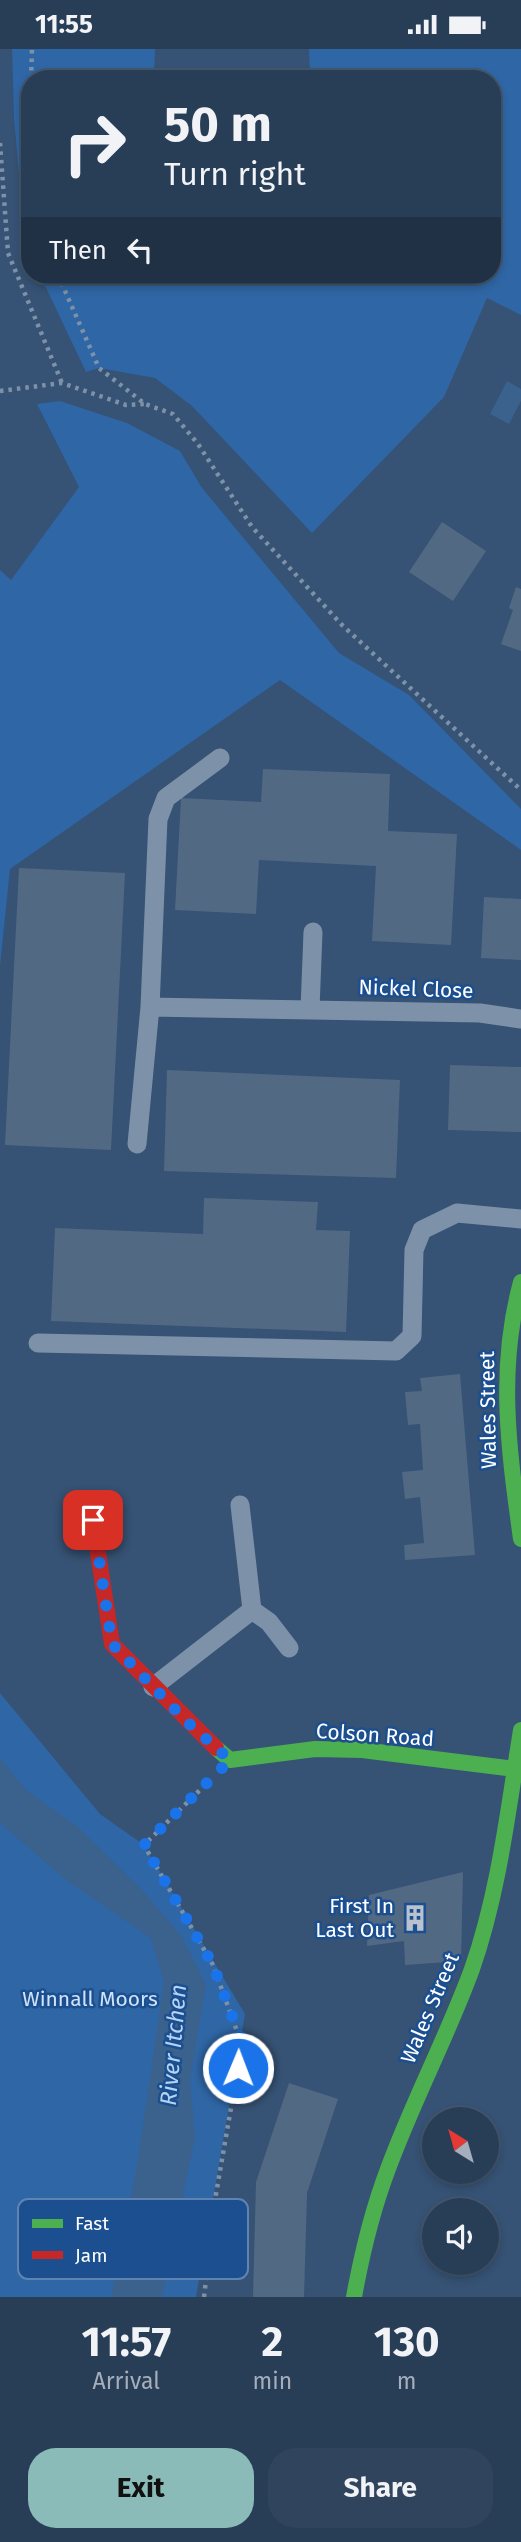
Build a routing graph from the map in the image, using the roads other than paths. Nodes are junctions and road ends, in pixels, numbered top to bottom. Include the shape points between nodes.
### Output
1 (220, 758) dead end
2 (313, 932) dead end
3 (150, 1007) junction
4 (310, 1009) junction
5 (521, 1019) edge
6 (137, 1144) dead end
7 (521, 1219) edge
8 (521, 1282) edge
9 (38, 1343) dead end
10 (240, 1505) dead end
11 (93, 1520) dead end
12 (521, 1539) edge
13 (251, 1610) junction
14 (289, 1649) dead end
15 (153, 1688) junction
16 (521, 1730) edge
17 (514, 1769) junction
18 (354, 2297) edge

1 - 3 lane via 166,799 158,819
2 - 4 lane
3 - 4 lane, Nickel Close
3 - 6 lane
4 - 5 lane, Nickel Close via 480,1013
7 - 9 lane via 457,1213 422,1230 414,1250 412,1336 396,1351
8 - 12 street, Wales Street via 508,1336 504,1384 509,1467
10 - 13 lane
11 - 15 street via 112,1644
13 - 14 lane via 269,1622
13 - 15 lane
15 - 17 street, Colson Road via 230,1760 315,1749
16 - 17 street, Wales Street
17 - 18 street, Wales Street via 490,1910 384,2174

